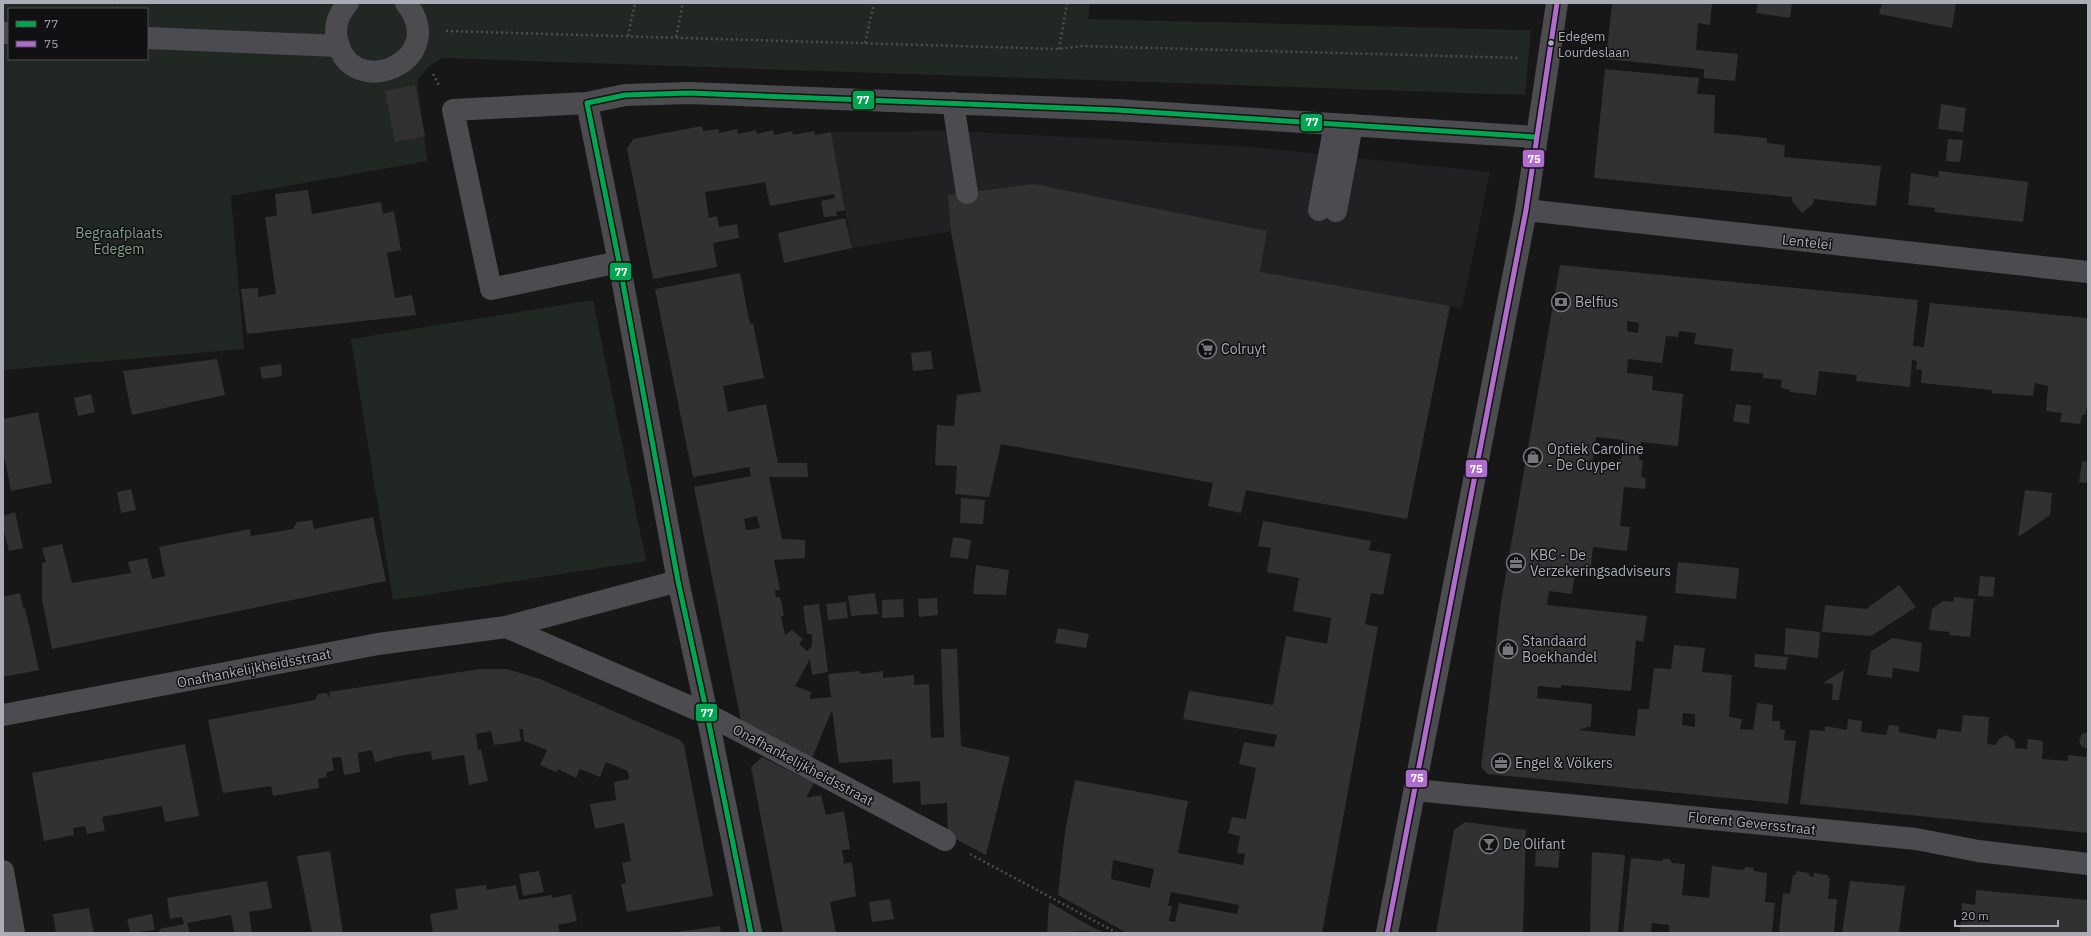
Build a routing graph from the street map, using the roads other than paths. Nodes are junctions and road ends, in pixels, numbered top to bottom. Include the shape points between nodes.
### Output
1 (348, 3) edge
2 (1557, 3) edge
3 (413, 19) edge
4 (148, 38) edge
5 (339, 46) junction
6 (587, 103) junction
7 (954, 103) junction
8 (1344, 124) junction
9 (1536, 136) junction
10 (967, 193) dead end
11 (1328, 210) dead end
12 (1526, 210) junction
13 (619, 262) junction
14 (2088, 272) edge
15 (678, 581) junction
16 (506, 627) junction
17 (707, 714) junction
18 (3, 715) edge
19 (1415, 790) junction
20 (945, 840) road end
21 (2088, 864) edge
22 (3, 871) edge
23 (14, 933) edge
24 (751, 933) edge
25 (1387, 933) edge

1 - 5 street via 337,21 336,34
2 - 9 street
3 - 5 street via 405,61 393,69 367,71 355,66 345,57
4 - 5 street
6 - 7 street via 625,95 688,93
6 - 13 street
6 - 13 street via 453,110 491,289
7 - 8 street
7 - 10 street
8 - 9 street
8 - 11 street
9 - 12 street
12 - 14 street, Lentelei
12 - 19 street
13 - 15 street
15 - 16 street, Onafhankelijkheidsstraat
15 - 17 street
16 - 17 street, Onafhankelijkheidsstraat
16 - 18 street, Onafhankelijkheidsstraat via 378,644
17 - 20 street, Onafhankelijkheidsstraat
17 - 24 street
19 - 21 street, Florent Geversstraat via 1916,839 1978,851
19 - 25 street
22 - 23 street

